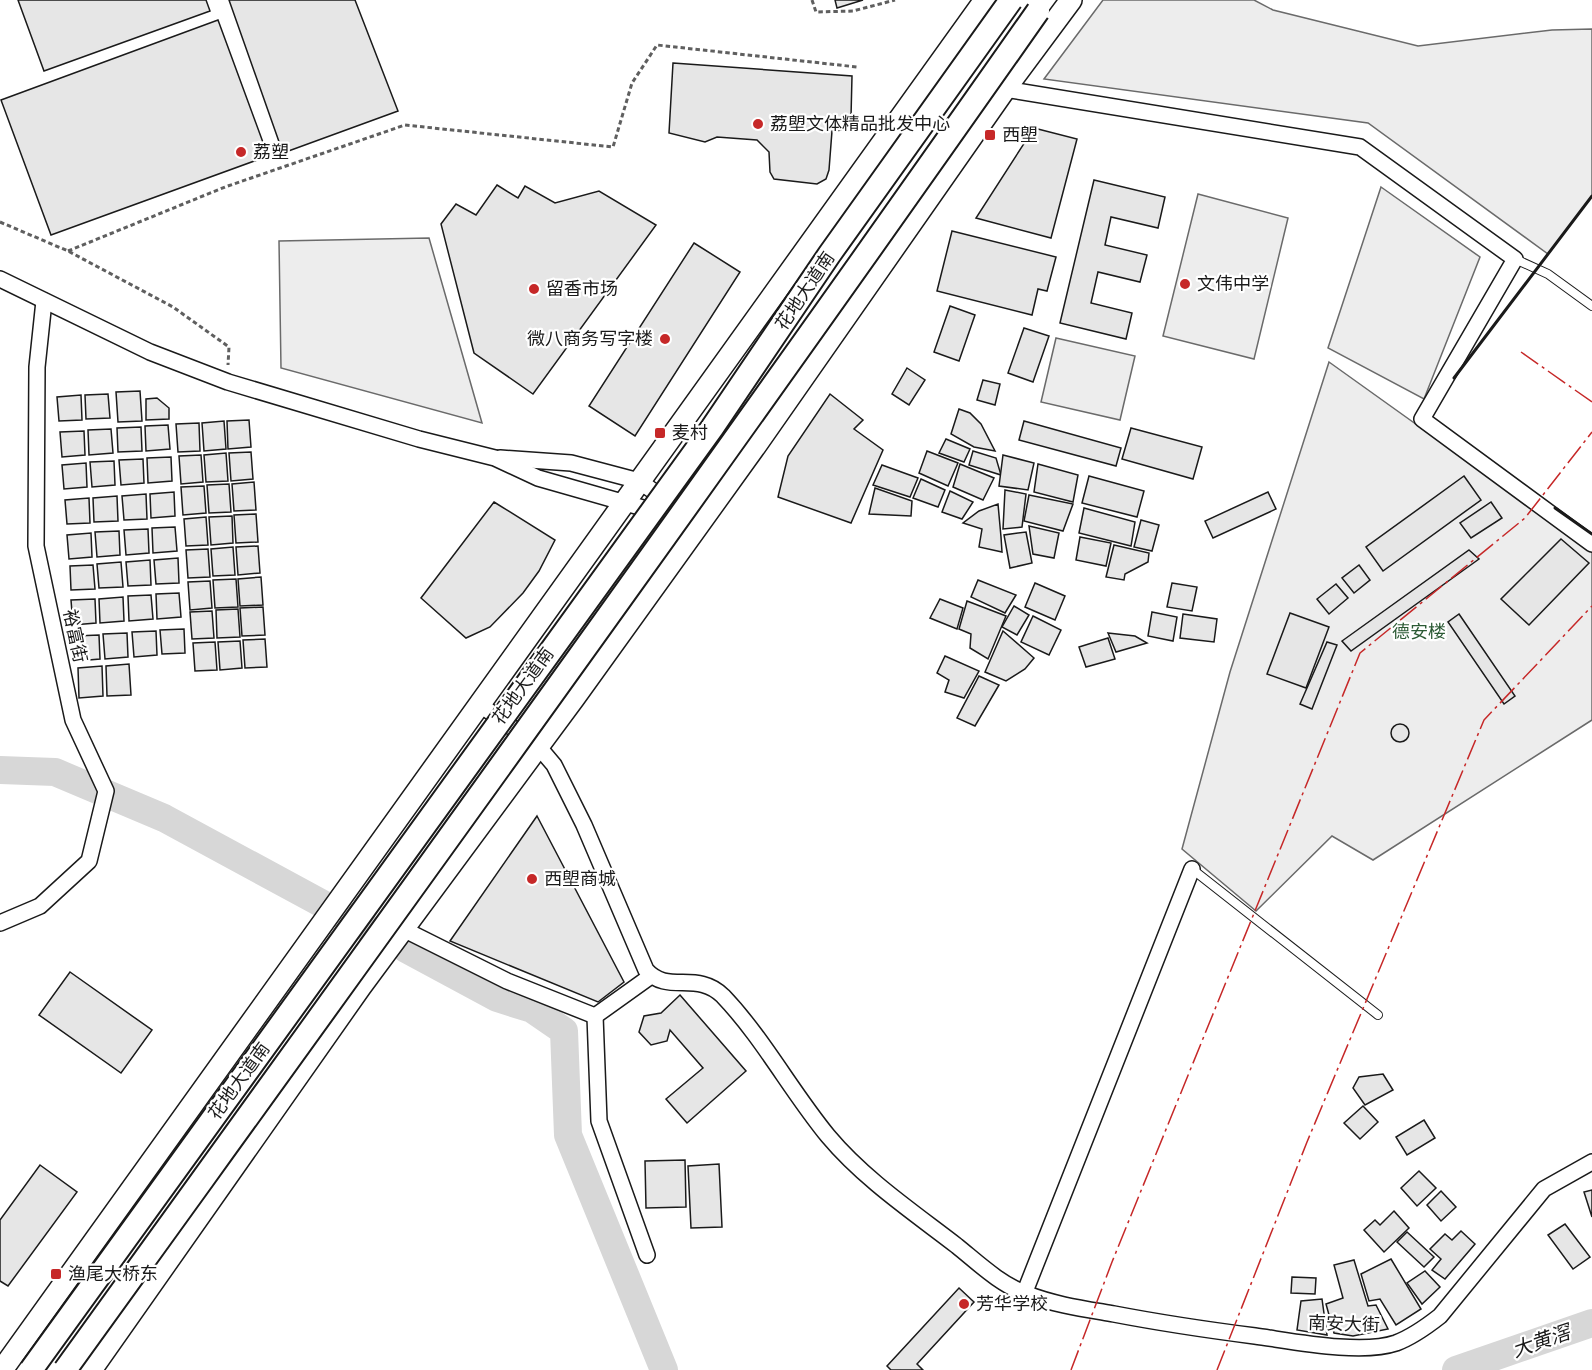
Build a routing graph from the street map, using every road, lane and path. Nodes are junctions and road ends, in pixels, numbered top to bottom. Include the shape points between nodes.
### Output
1 (812, 0) edge
2 (895, 0) edge
3 (985, 0) edge
4 (1011, 0) edge
5 (1071, 0) edge
6 (1038, 11) dead end
7 (857, 67) dead end
8 (1005, 89) junction
9 (0, 222) edge
10 (68, 251) junction
11 (1515, 259) junction
12 (0, 279) edge
13 (44, 301) junction
14 (1592, 306) edge
15 (228, 382) junction
16 (495, 458) junction
17 (639, 481) junction
18 (623, 503) junction
19 (700, 524) junction
20 (1592, 544) edge
21 (479, 704) junction
22 (538, 747) junction
23 (1192, 869) joint
24 (0, 923) edge
25 (403, 929) junction
26 (651, 976) junction
27 (1378, 1015) dead end
28 (595, 1016) junction
29 (1592, 1162) edge
30 (647, 1255) dead end
31 (1024, 1294) junction
32 (95, 1363) edge
33 (2, 1370) edge
34 (31, 1370) edge
35 (65, 1370) edge

1 - 2 path via 816,12 853,11
3 - 17 main road, 花地大道南
4 - 34 main road, 花地大道南, bridge via 829,255 712,428
5 - 8 main road
6 - 35 main road, 花地大道南, bridge via 728,452
7 - 10 path via 657,45 632,83 613,147 405,125 225,187
8 - 11 street via 1360,147
8 - 19 main road
9 - 10 path
10 - 15 path via 173,307 229,347
11 - 14 lane via 1548,274
11 - 20 street via 1422,419
12 - 13 street
13 - 15 street via 150,352
13 - 24 street, 裕富街 via 37,367 36,546 73,720 106,791 89,861 40,906
15 - 16 street
16 - 17 street via 550,460
16 - 18 street via 538,478
17 - 18 main road, 花地大道南
17 - 19 street
18 - 19 street
18 - 21 main road, 花地大道南
19 - 22 main road
21 - 22 street
21 - 33 main road, 花地大道南
22 - 25 main road
22 - 26 street via 566,787
23 - 27 lane
23 - 31 street
25 - 28 street via 507,981
25 - 32 main road
26 - 28 street
26 - 31 street, 南安大街 via 666,983 698,982 714,988 847,1156 871,1179
28 - 30 street via 599,1120
29 - 31 street, 南安大街 via 1544,1189 1440,1316 1395,1343 1329,1345 1230,1333 1076,1308

